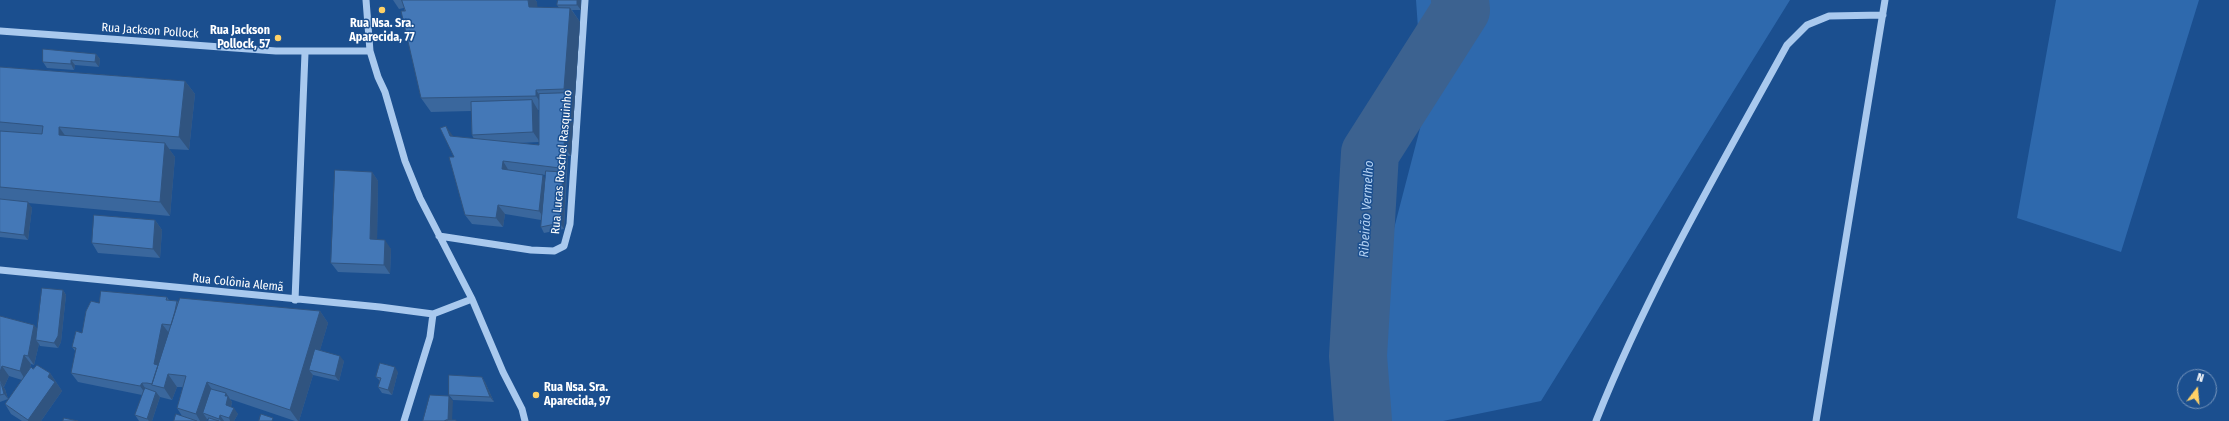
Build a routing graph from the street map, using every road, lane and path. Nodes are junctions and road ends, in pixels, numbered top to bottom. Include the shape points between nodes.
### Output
1 (366, 0) edge
2 (585, 0) edge
3 (1886, 0) edge
4 (1883, 14) junction
5 (0, 31) edge
6 (305, 52) junction
7 (370, 52) junction
8 (439, 236) junction
9 (0, 270) edge
10 (472, 299) junction
11 (295, 300) junction
12 (433, 314) junction
13 (404, 421) edge
14 (525, 421) edge
15 (1596, 421) edge
16 (1816, 421) edge

1 - 7 street
2 - 8 street, Rua Lucas Roschel Rasquinho via 570,224 564,246 554,250 531,250
3 - 4 street
4 - 15 street via 1829,16 1807,25 1787,45 1672,254 1614,374
4 - 16 street
5 - 6 street, Rua Jackson Pollock
6 - 7 street, Rua Jackson Pollock
6 - 11 street
7 - 8 street via 385,92 405,161
8 - 10 street
9 - 11 street, Rua Colônia Alemã
10 - 12 street, Rua Colônia Alemã
10 - 14 street via 522,409
11 - 12 street, Rua Colônia Alemã
12 - 13 street via 430,337

